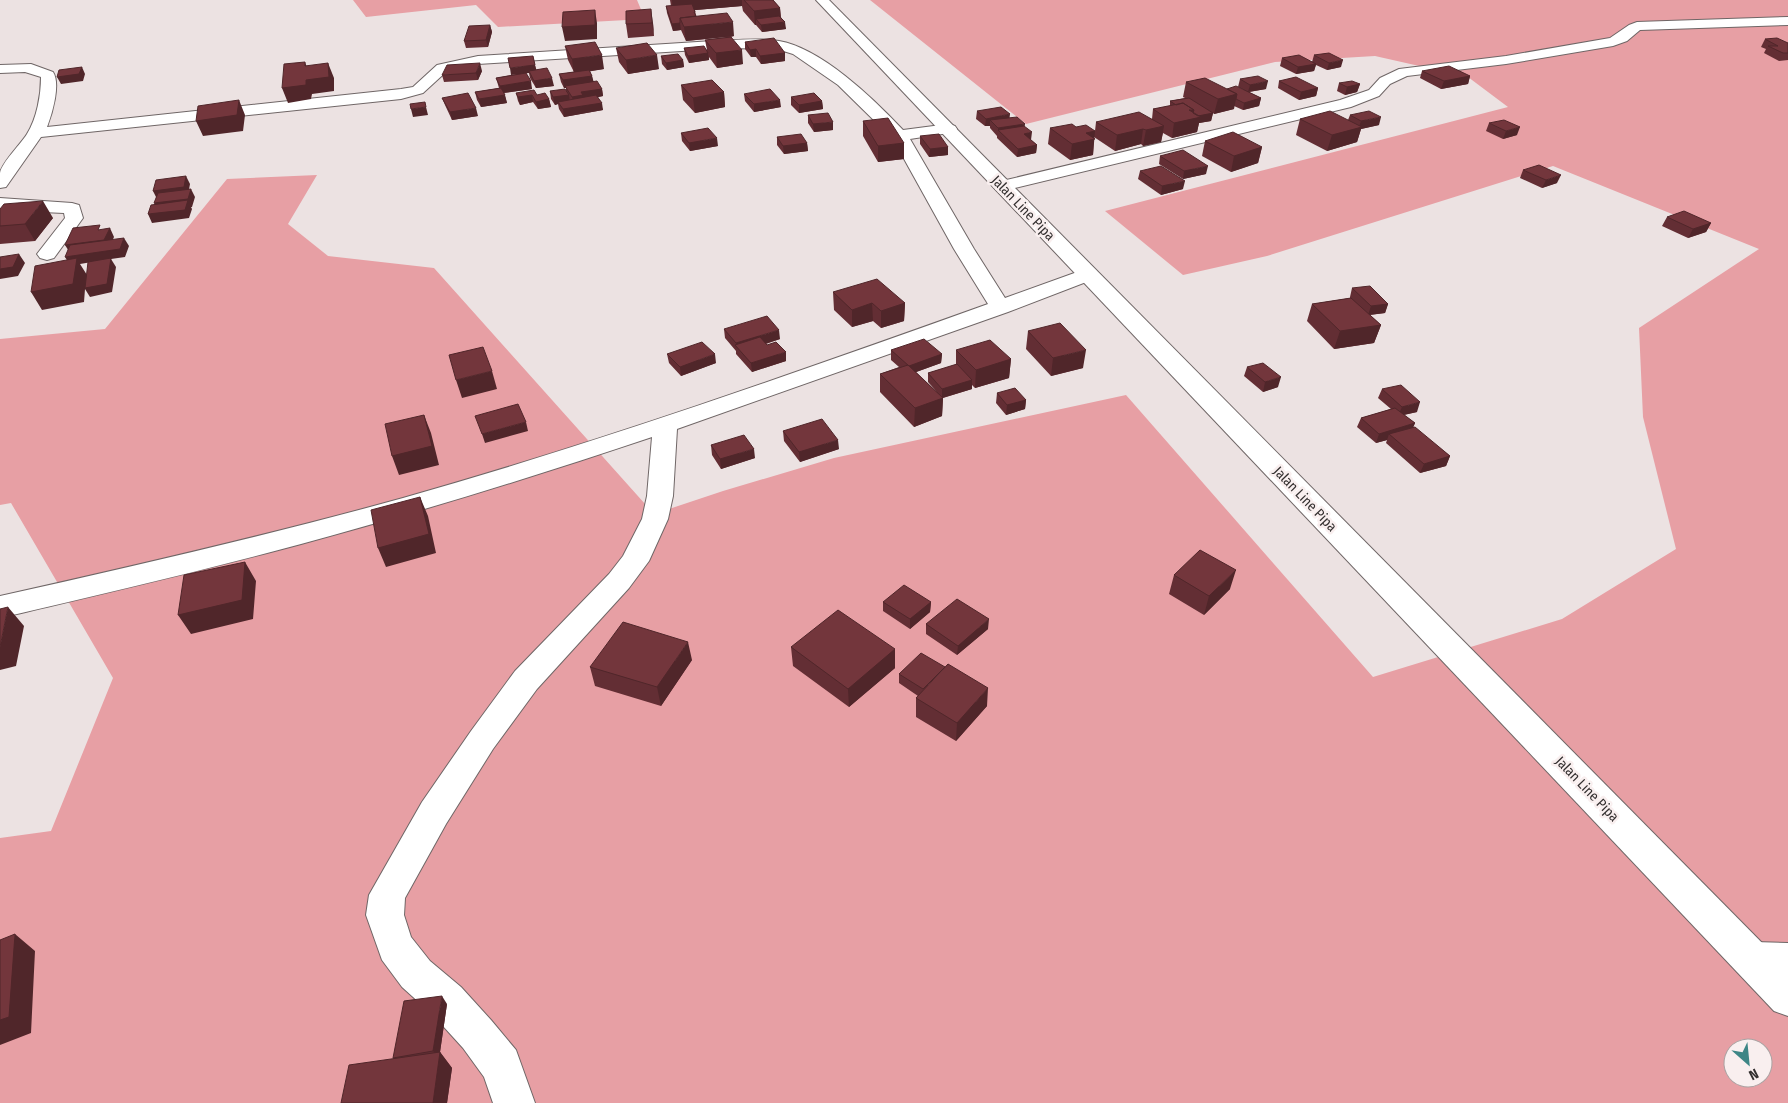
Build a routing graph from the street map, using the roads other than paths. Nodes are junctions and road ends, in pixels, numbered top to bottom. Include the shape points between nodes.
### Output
1 (822, 0) edge
2 (1788, 21) edge
3 (0, 69) edge
4 (949, 130) junction
5 (36, 133) junction
6 (899, 135) junction
7 (0, 183) edge
8 (1002, 186) junction
9 (0, 204) edge
10 (47, 254) dead end
11 (1087, 275) junction
12 (1001, 308) junction
13 (665, 426) junction
14 (0, 607) edge
15 (1771, 961) edge
16 (1788, 997) edge
17 (514, 1103) edge

1 - 4 street, Jalan Line Pipa
2 - 8 street via 1637,26 1631,28 1623,39 1613,42 1506,60 1404,72 1385,81 1374,93 1345,104
3 - 5 street via 30,69 48,75 41,124
4 - 6 street
4 - 8 street, Jalan Line Pipa
5 - 6 street via 401,94 418,90 442,68 478,60 748,44 778,45 798,51 856,93
5 - 7 street
6 - 12 street
8 - 11 street, Jalan Line Pipa
9 - 10 street via 72,209 74,218
11 - 12 street
11 - 15 street, Jalan Line Pipa
12 - 13 street
13 - 14 street via 347,523
13 - 17 street via 660,496 655,519 635,561 526,680 482,740 386,895 385,915 395,947 416,974 477,1034 501,1065
15 - 16 street, Jalan Line Pipa

